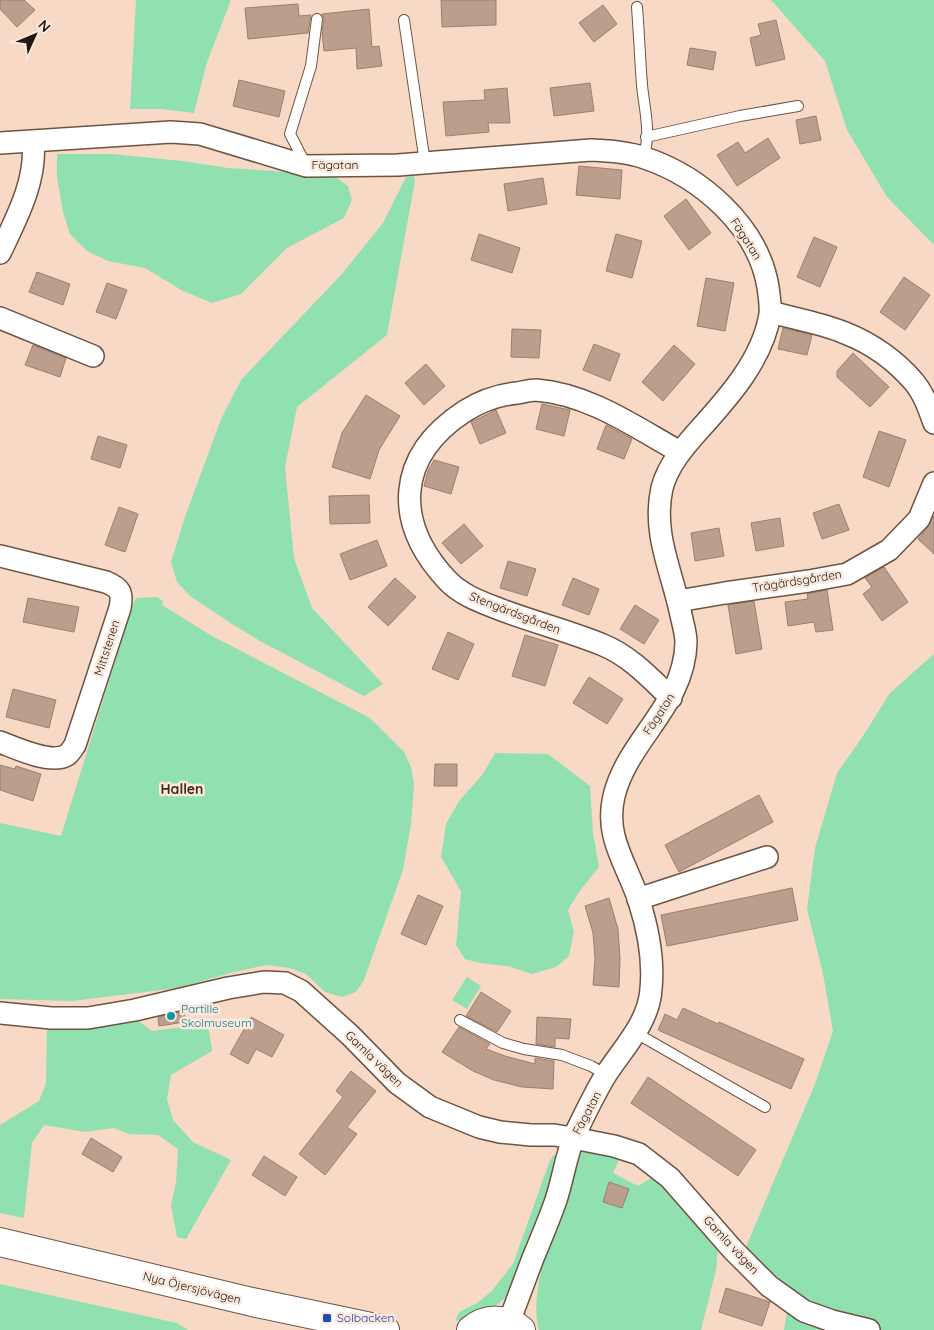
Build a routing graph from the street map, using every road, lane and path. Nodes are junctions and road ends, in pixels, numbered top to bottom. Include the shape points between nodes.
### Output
1 (637, 7) dead end
2 (317, 19) dead end
3 (404, 20) dead end
4 (798, 106) dead end
5 (33, 142) junction
6 (0, 143) edge
7 (645, 147) junction
8 (425, 163) junction
9 (306, 166) junction
10 (0, 253) edge
11 (771, 312) junction
12 (0, 318) edge
13 (93, 356) dead end
14 (934, 423) edge
15 (680, 452) junction
16 (934, 483) edge
17 (0, 556) edge
18 (678, 601) junction
19 (671, 698) junction
20 (0, 742) edge
21 (767, 857) dead end
22 (638, 899) junction
23 (0, 1013) edge
24 (460, 1020) dead end
25 (636, 1033) junction
26 (606, 1075) junction
27 (765, 1107) dead end
28 (573, 1138) junction
29 (0, 1242) edge
30 (515, 1326) edge
31 (385, 1330) edge
32 (471, 1330) edge
33 (868, 1330) edge

1 - 7 lane via 646,106
2 - 9 lane via 312,66 290,134
3 - 8 lane
4 - 7 lane via 740,116
5 - 6 street, Fägatan
5 - 9 street, Fägatan via 171,132 200,134
5 - 10 street via 32,173
7 - 8 street, Fägatan via 617,152 591,150
7 - 11 street, Fägatan via 712,196 732,216 765,270
8 - 9 street, Fägatan
11 - 14 street via 845,332 877,350 914,383
11 - 15 street, Fägatan via 750,365 724,402
12 - 13 street
15 - 18 street, Fägatan via 667,473 659,507 663,552
15 - 19 street, Stengärdsgården via 610,412 567,395 533,390 504,394 479,402 436,434 413,473 409,506 414,529 426,555 457,590 523,618 604,645 628,659
16 - 18 street, Trägärdsgården via 919,519 888,550 847,574
17 - 20 street, Mittstenen via 106,582 120,591 122,599 75,745 67,754 57,758 44,757
18 - 19 street, Fägatan via 686,640 682,672
19 - 22 street, Fägatan via 625,765 613,798 612,835
21 - 22 street
22 - 25 street, Fägatan via 650,938 652,967 651,992
23 - 28 street, Gamla vägen via 88,1018 228,988 264,982 285,983 301,991 398,1083 430,1106 479,1127 500,1132
24 - 26 lane via 503,1043 562,1055
25 - 26 street, Fägatan
25 - 27 lane
26 - 28 street, Fägatan
28 - 30 street, Fägatan
28 - 33 street, Gamla vägen via 639,1154 670,1178 769,1286 804,1311 832,1322
29 - 31 street, Nya Öjersjövägen
30 - 32 street via 491,1321

